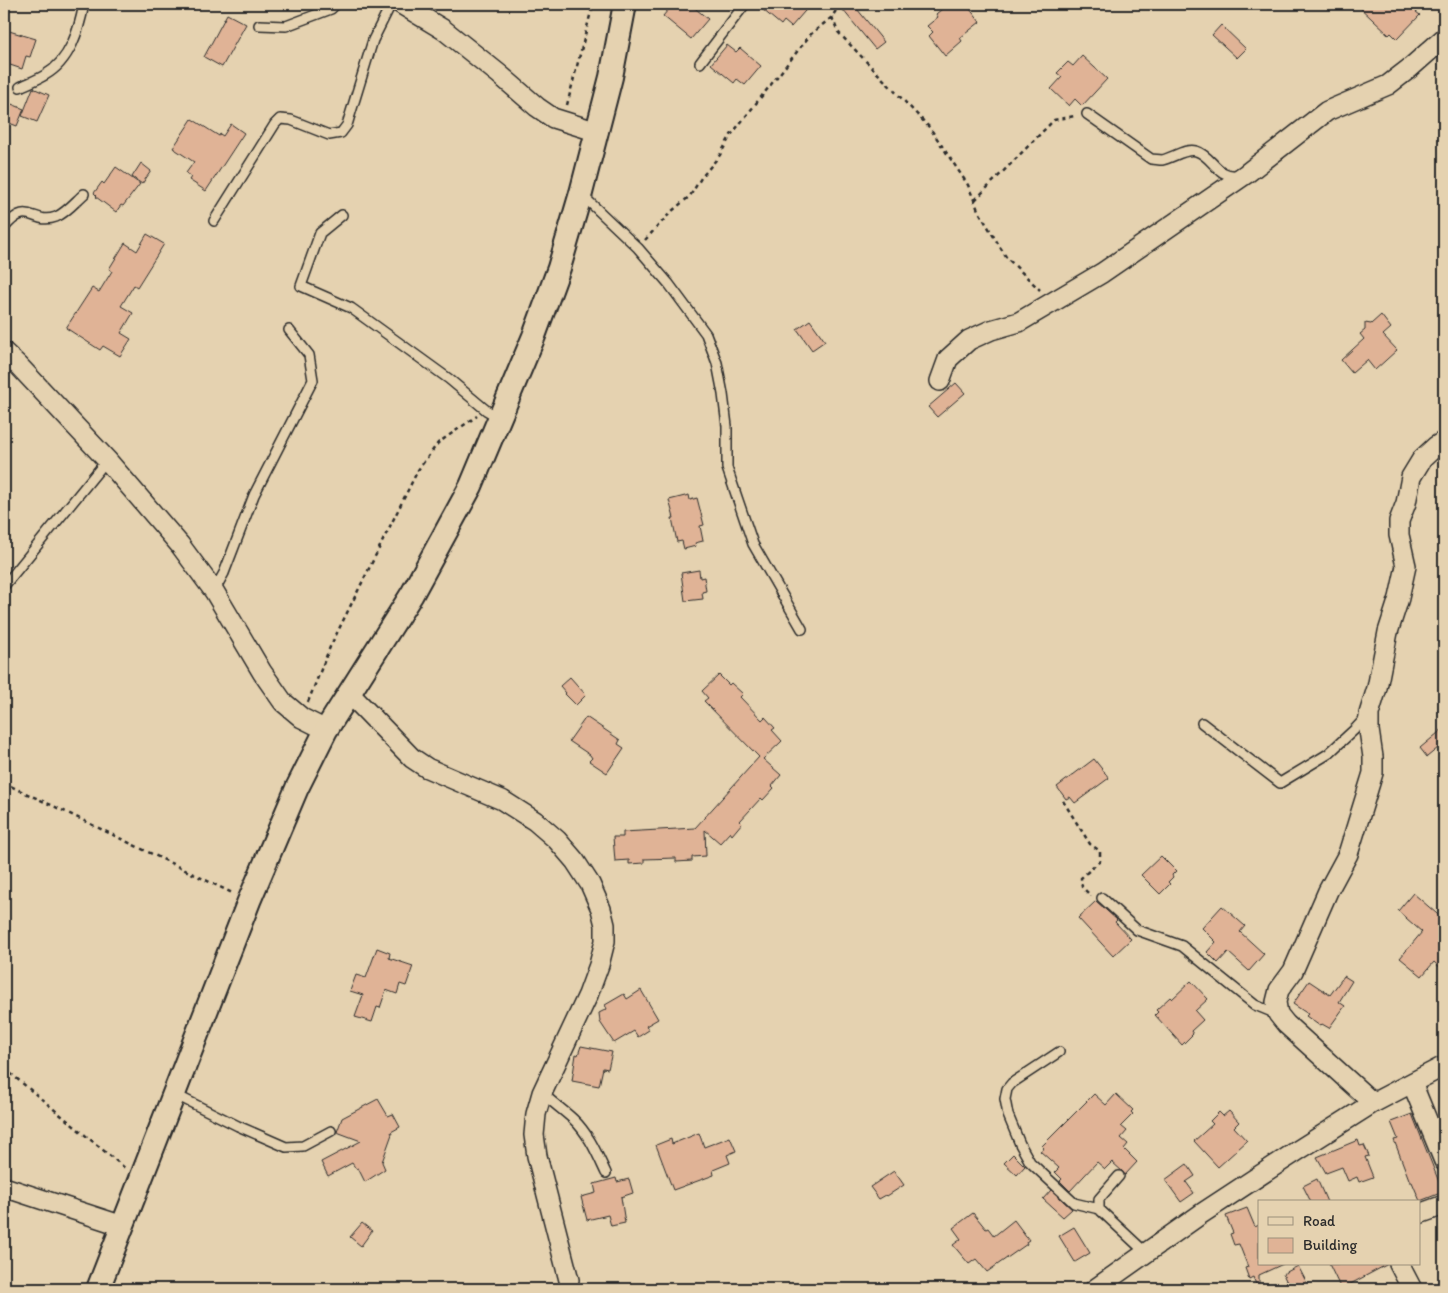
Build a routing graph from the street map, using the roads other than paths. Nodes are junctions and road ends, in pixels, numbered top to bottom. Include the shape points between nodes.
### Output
1 (84, 4) edge
2 (336, 4) edge
3 (391, 4) edge
4 (401, 4) edge
5 (624, 4) edge
6 (740, 6) edge
7 (259, 25) dead end
8 (1444, 38) edge
9 (700, 63) dead end
10 (20, 87) dead end
11 (1087, 114) road end
12 (598, 132) junction
13 (1246, 174) junction
14 (84, 194) dead end
15 (581, 194) junction
16 (342, 215) dead end
17 (214, 222) dead end
18 (4, 228) edge
19 (289, 330) dead end
20 (4, 352) edge
21 (940, 381) dead end
22 (493, 414) junction
23 (1444, 441) edge
24 (106, 460) junction
25 (4, 586) edge
26 (214, 591) junction
27 (802, 629) dead end
28 (349, 692) junction
29 (1369, 714) junction
30 (1202, 723) dead end
31 (326, 730) junction
32 (1102, 898) road end
33 (1278, 1014) junction
34 (1059, 1052) dead end
35 (1444, 1066) edge
36 (1412, 1083) junction
37 (542, 1093) junction
38 (174, 1094) junction
39 (1373, 1103) junction
40 (332, 1132) dead end
41 (1444, 1161) edge
42 (606, 1173) dead end
43 (1118, 1176) dead end
44 (4, 1187) edge
45 (1444, 1205) edge
46 (1100, 1209) junction
47 (1420, 1214) edge
48 (123, 1226) junction
49 (1145, 1252) junction
50 (1400, 1266) edge
51 (569, 1280) dead end
52 (98, 1289) edge
53 (1095, 1289) edge
54 (1412, 1289) edge

1 - 10 lane via 70,49 58,66
2 - 7 lane via 286,26
3 - 17 lane via 373,40 347,125 341,133 329,135 280,119
4 - 12 street via 444,30 537,107 554,118
5 - 12 street
6 - 9 lane
8 - 13 street via 1388,85 1327,111
11 - 13 lane via 1150,159 1162,160 1191,150 1198,151 1224,173 1232,176
12 - 15 street
13 - 21 street via 1102,273 1019,322 969,340 948,359
14 - 18 lane via 58,216 45,219 26,213 13,217
15 - 22 street via 549,296
15 - 27 lane via 638,248 670,284 706,334 718,363 723,394 727,468 753,544
16 - 22 lane via 320,233 301,286 351,308
19 - 26 lane via 309,355 313,380 254,495
20 - 24 street
22 - 28 street via 471,486 397,618
23 - 29 street via 1422,459 1411,477 1399,520 1406,566
24 - 25 lane
24 - 26 street via 180,545
26 - 31 street via 262,672 284,702 302,718
28 - 31 street
28 - 37 street via 412,758 427,768 502,800 535,821 576,861 590,884 601,909 605,941 588,995
29 - 30 lane via 1328,754 1280,783
29 - 33 street via 1373,773 1348,854 1293,971 1279,990
31 - 38 street via 297,788 249,901
32 - 33 lane via 1137,930 1182,946 1255,1005
33 - 39 street
34 - 46 lane via 1012,1082 1005,1099 1008,1114 1030,1162 1074,1203
35 - 36 street
36 - 39 street
36 - 41 street
37 - 42 lane via 585,1132
37 - 51 street via 534,1135 537,1156
38 - 40 lane via 286,1147 304,1146
38 - 48 street
39 - 49 street
43 - 46 lane via 1098,1199
44 - 48 street
45 - 47 street
46 - 49 lane
48 - 52 street
49 - 53 street
50 - 54 street

